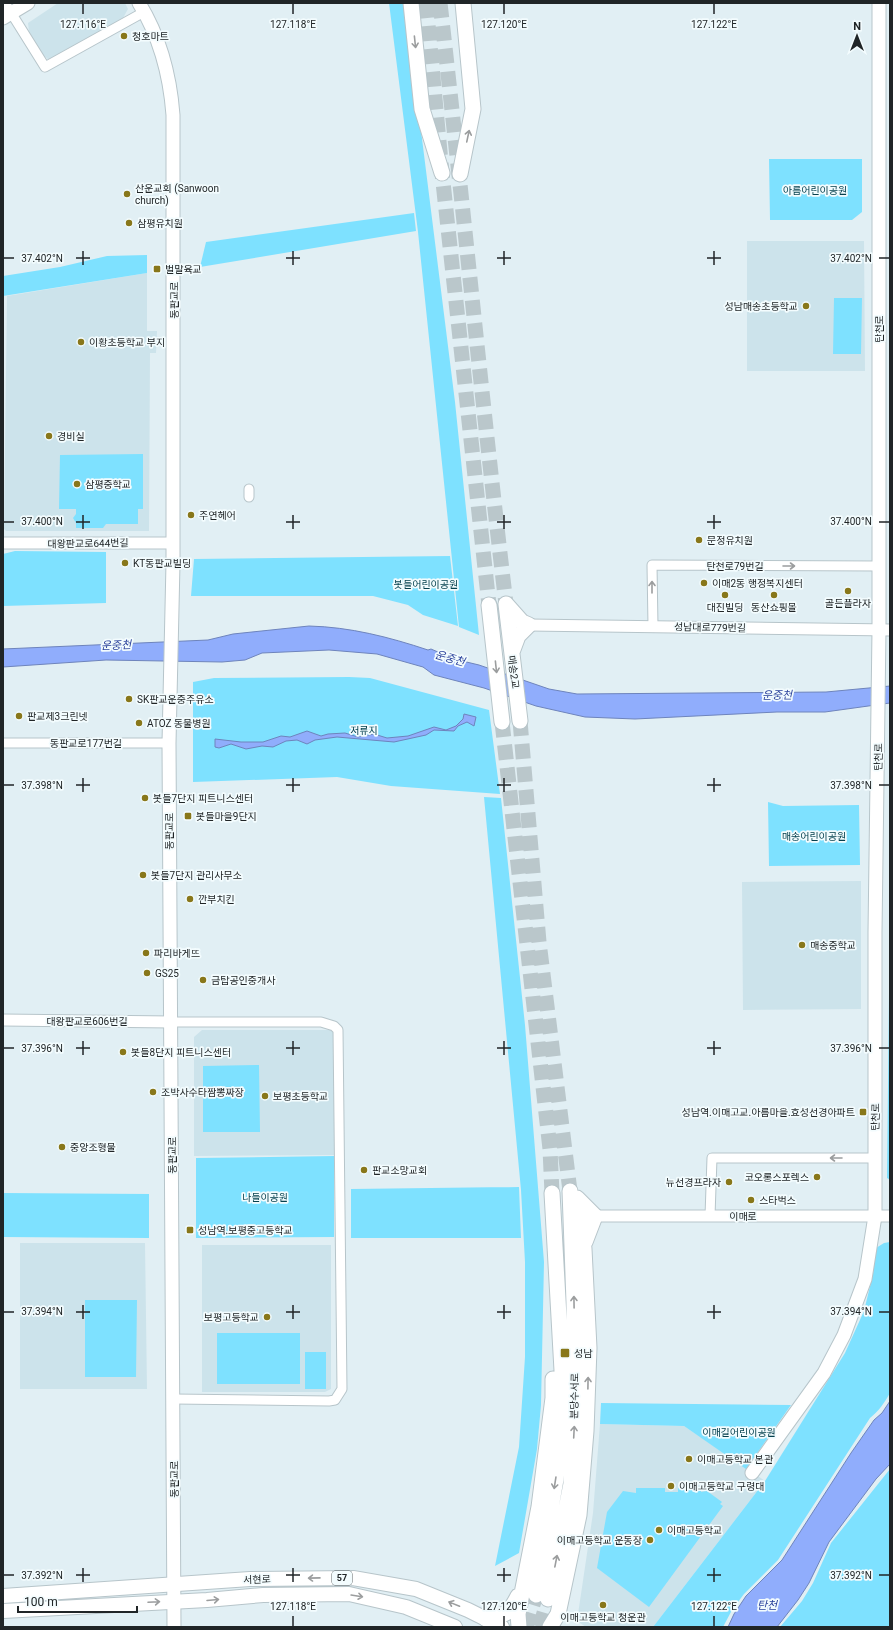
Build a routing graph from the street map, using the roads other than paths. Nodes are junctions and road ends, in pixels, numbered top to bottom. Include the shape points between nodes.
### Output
1 (28, 3) edge
2 (411, 3) edge
3 (463, 3) edge
4 (879, 3) edge
5 (142, 7) edge
6 (6, 11) edge
7 (442, 173) dead end
8 (460, 174) dead end
9 (3, 543) edge
10 (173, 543) junction
11 (879, 566) junction
12 (489, 605) tunnel mouth
13 (529, 625) junction
14 (653, 626) junction
15 (884, 630) edge
16 (513, 633) junction
17 (502, 715) tunnel mouth
18 (520, 717) tunnel mouth
19 (169, 743) junction
20 (3, 744) edge
21 (3, 1020) edge
22 (170, 1022) junction
23 (875, 1158) junction
24 (573, 1192) junction
25 (552, 1193) tunnel mouth
26 (595, 1216) junction
27 (710, 1216) junction
28 (875, 1216) junction
29 (890, 1216) edge
30 (584, 1249) junction
31 (174, 1399) junction
32 (752, 1473) dead end
33 (174, 1583) junction
34 (536, 1593) junction
35 (3, 1596) edge
36 (174, 1601) junction
37 (3, 1611) edge
38 (486, 1619) junction
39 (174, 1627) edge
40 (455, 1627) edge
41 (502, 1627) edge
42 (519, 1627) edge
43 (550, 1627) edge

1 - 6 main road
2 -> 7 highway via 422,109
8 -> 3 highway via 473,110
4 - 11 main road, 탄천로
5 - 6 street via 45,67
5 - 10 main road, 동판교로 via 165,63 173,115
9 - 10 street, 대왕판교로644번길
10 - 19 main road, 동판교로
14 -> 11 street, 탄천로79번길 via 652,565
11 - 15 main road, 탄천로
12 -> 17 highway, 매송2교
13 - 14 street, 성남대로779번길
13 - 16 highway
13 - 16 highway via 518,618 506,604
14 - 15 street, 성남대로779번길
15 - 23 main road, 탄천로 via 879,655
16 - 18 highway, 매송2교 via 511,655
19 - 20 street, 동판교로177번길
19 - 22 main road, 동판교로
21 - 22 street, 대왕판교로606번길
22 - 31 main road, 동판교로
22 - 31 street via 321,1022 338,1030 342,1389 335,1400
23 -> 27 street via 712,1158
23 - 28 main road, 탄천로
24 - 26 highway
24 - 30 highway
34 -> 24 highway, 분당수서로 via 571,1484 575,1408
25 -> 34 highway via 553,1398 539,1507
26 - 27 street, 이매로
26 - 30 highway via 585,1238
27 - 28 street, 이매로
28 - 29 street, 이매로
28 - 32 main road, 탄천로 via 864,1279 844,1335 824,1373
43 -> 30 highway via 558,1614 579,1516 589,1348
31 - 33 main road, 동판교로
33 - 35 main road, 서현로
33 - 36 main road, 동판교로
38 -> 33 main road, 서현로 / 57 via 416,1589 353,1578
34 - 38 highway via 502,1617
34 - 42 highway via 518,1614
37 -> 36 main road, 서현로
36 - 39 main road, 동판교로
36 -> 40 main road, 서현로 / 57 via 263,1595 349,1594 406,1607
38 - 41 main road, 서현로 / 57

